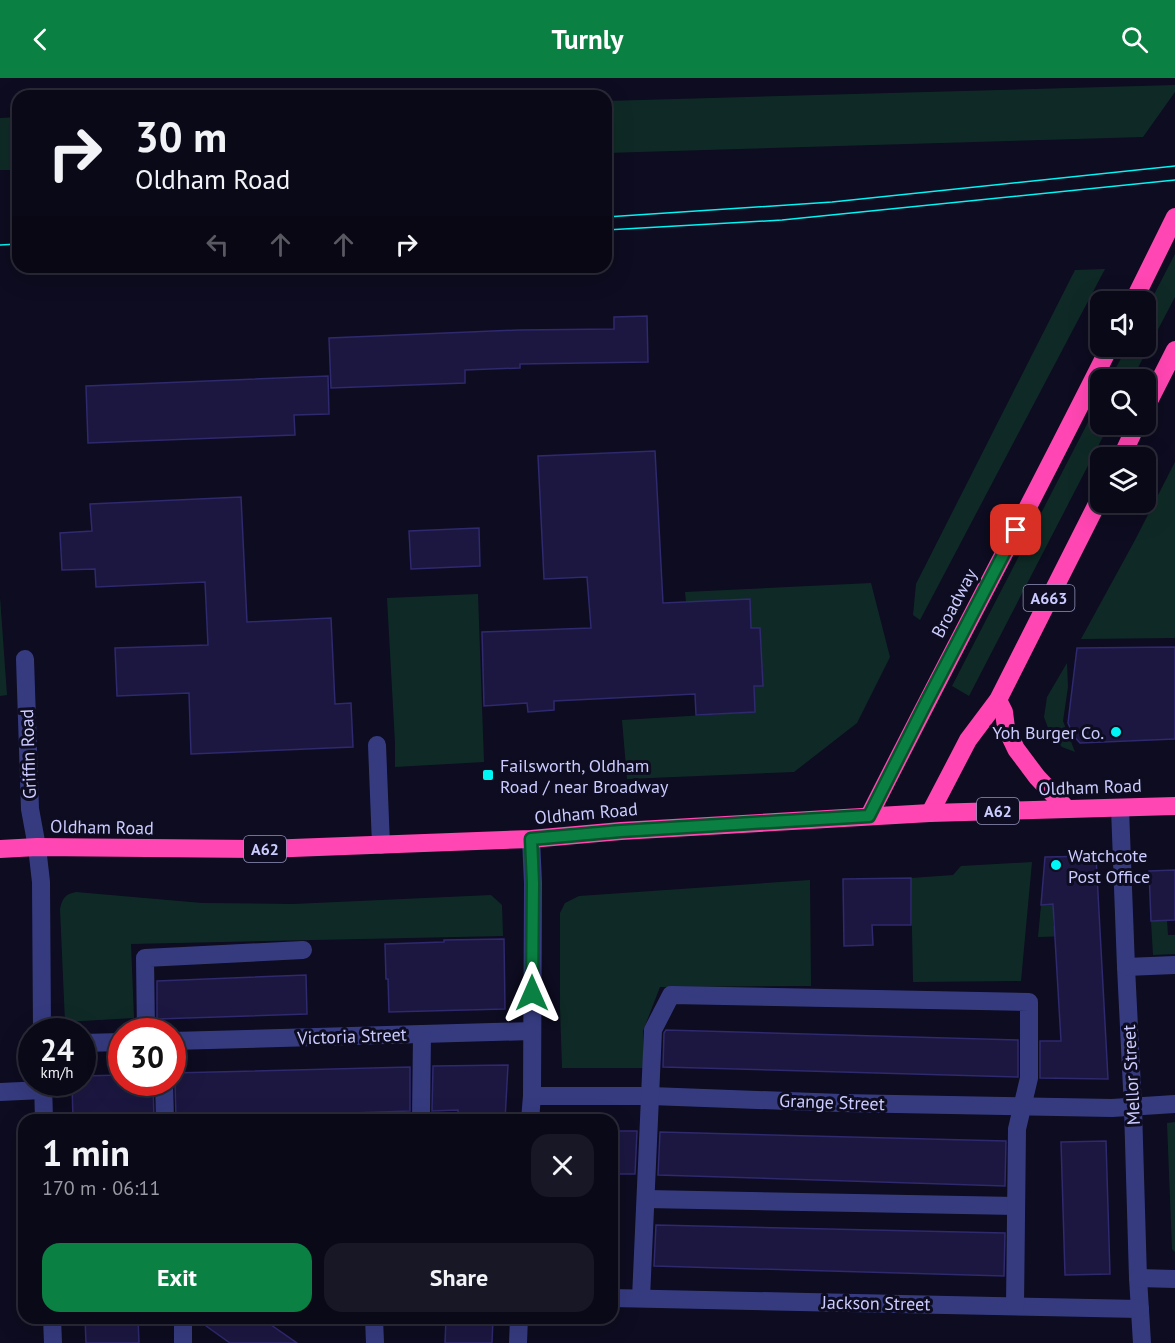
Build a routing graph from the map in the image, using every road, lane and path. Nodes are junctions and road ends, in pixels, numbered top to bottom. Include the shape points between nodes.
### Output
1 (1171, 224) edge
2 (1138, 291) edge
3 (1175, 350) edge
4 (1104, 357) edge
5 (1156, 387) edge
6 (1092, 513) edge
7 (25, 659) dead end
8 (998, 700) junction
9 (377, 745) dead end
10 (1175, 806) edge
11 (1120, 808) junction
12 (1067, 809) junction
13 (930, 813) junction
14 (869, 816) junction
15 (531, 839) junction
16 (381, 845) junction
17 (37, 847) junction
18 (0, 849) edge
19 (303, 950) dead end
20 (1175, 965) edge
21 (1126, 968) junction
22 (42, 1018) edge
23 (146, 1018) edge
24 (532, 1031) junction
25 (422, 1034) junction
26 (186, 1041) edge
27 (18, 1090) edge
28 (0, 1092) edge
29 (43, 1096) edge
30 (164, 1096) edge
31 (532, 1096) junction
32 (651, 1096) junction
33 (1175, 1104) edge
34 (1023, 1106) junction
35 (1133, 1107) junction
36 (44, 1114) edge
37 (165, 1114) edge
38 (422, 1114) edge
39 (530, 1114) edge
40 (646, 1199) junction
41 (1016, 1206) junction
42 (1138, 1278) junction
43 (1175, 1279) edge
44 (618, 1298) edge
45 (641, 1298) junction
46 (1015, 1306) junction
47 (1140, 1309) junction
48 (52, 1324) edge
49 (183, 1324) edge
50 (374, 1324) edge
51 (519, 1324) edge
52 (53, 1343) edge
53 (183, 1343) edge
54 (375, 1343) edge
55 (518, 1343) edge
56 (1142, 1343) edge

1 - 2 highway
3 - 5 highway
4 - 14 highway, Broadway
6 - 8 highway, A663
7 - 17 street, Griffin Road via 30,809
8 - 12 highway via 1016,749
8 - 13 highway, A663 via 968,740
9 - 16 street
10 - 11 highway, Oldham Road / A62
11 - 12 highway, Oldham Road / A62
11 - 21 street, Mellor Street
12 - 13 highway, Oldham Road / A62
13 - 14 highway, Oldham Road / A62
14 - 15 highway, Oldham Road / A62
15 - 16 highway, Oldham Road / A62
15 - 24 street
16 - 17 highway, Oldham Road / A62 via 266,849
17 - 18 highway, Oldham Road / A62
17 - 22 street, Griffin Road
19 - 23 street via 145,958
20 - 21 street
21 - 35 street, Mellor Street
24 - 25 street, Victoria Street
24 - 31 street
25 - 26 street, Victoria Street
25 - 38 street
27 - 28 street
29 - 36 street
30 - 37 street
31 - 32 street, Grange Street
31 - 39 street
32 - 34 street, Grange Street
32 - 34 street via 653,1030 670,995 1029,1002 1029,1078
32 - 40 street
33 - 35 street, Grange Street
34 - 35 street, Grange Street
34 - 41 street via 1017,1129
35 - 42 street, Mellor Street
40 - 41 street
40 - 45 street
41 - 46 street
42 - 43 street
42 - 47 street, Mellor Street
44 - 45 street, Jackson Street
45 - 46 street, Jackson Street
46 - 47 street, Jackson Street
47 - 56 street, Mellor Street
48 - 52 street
49 - 53 street
50 - 54 street
51 - 55 street

